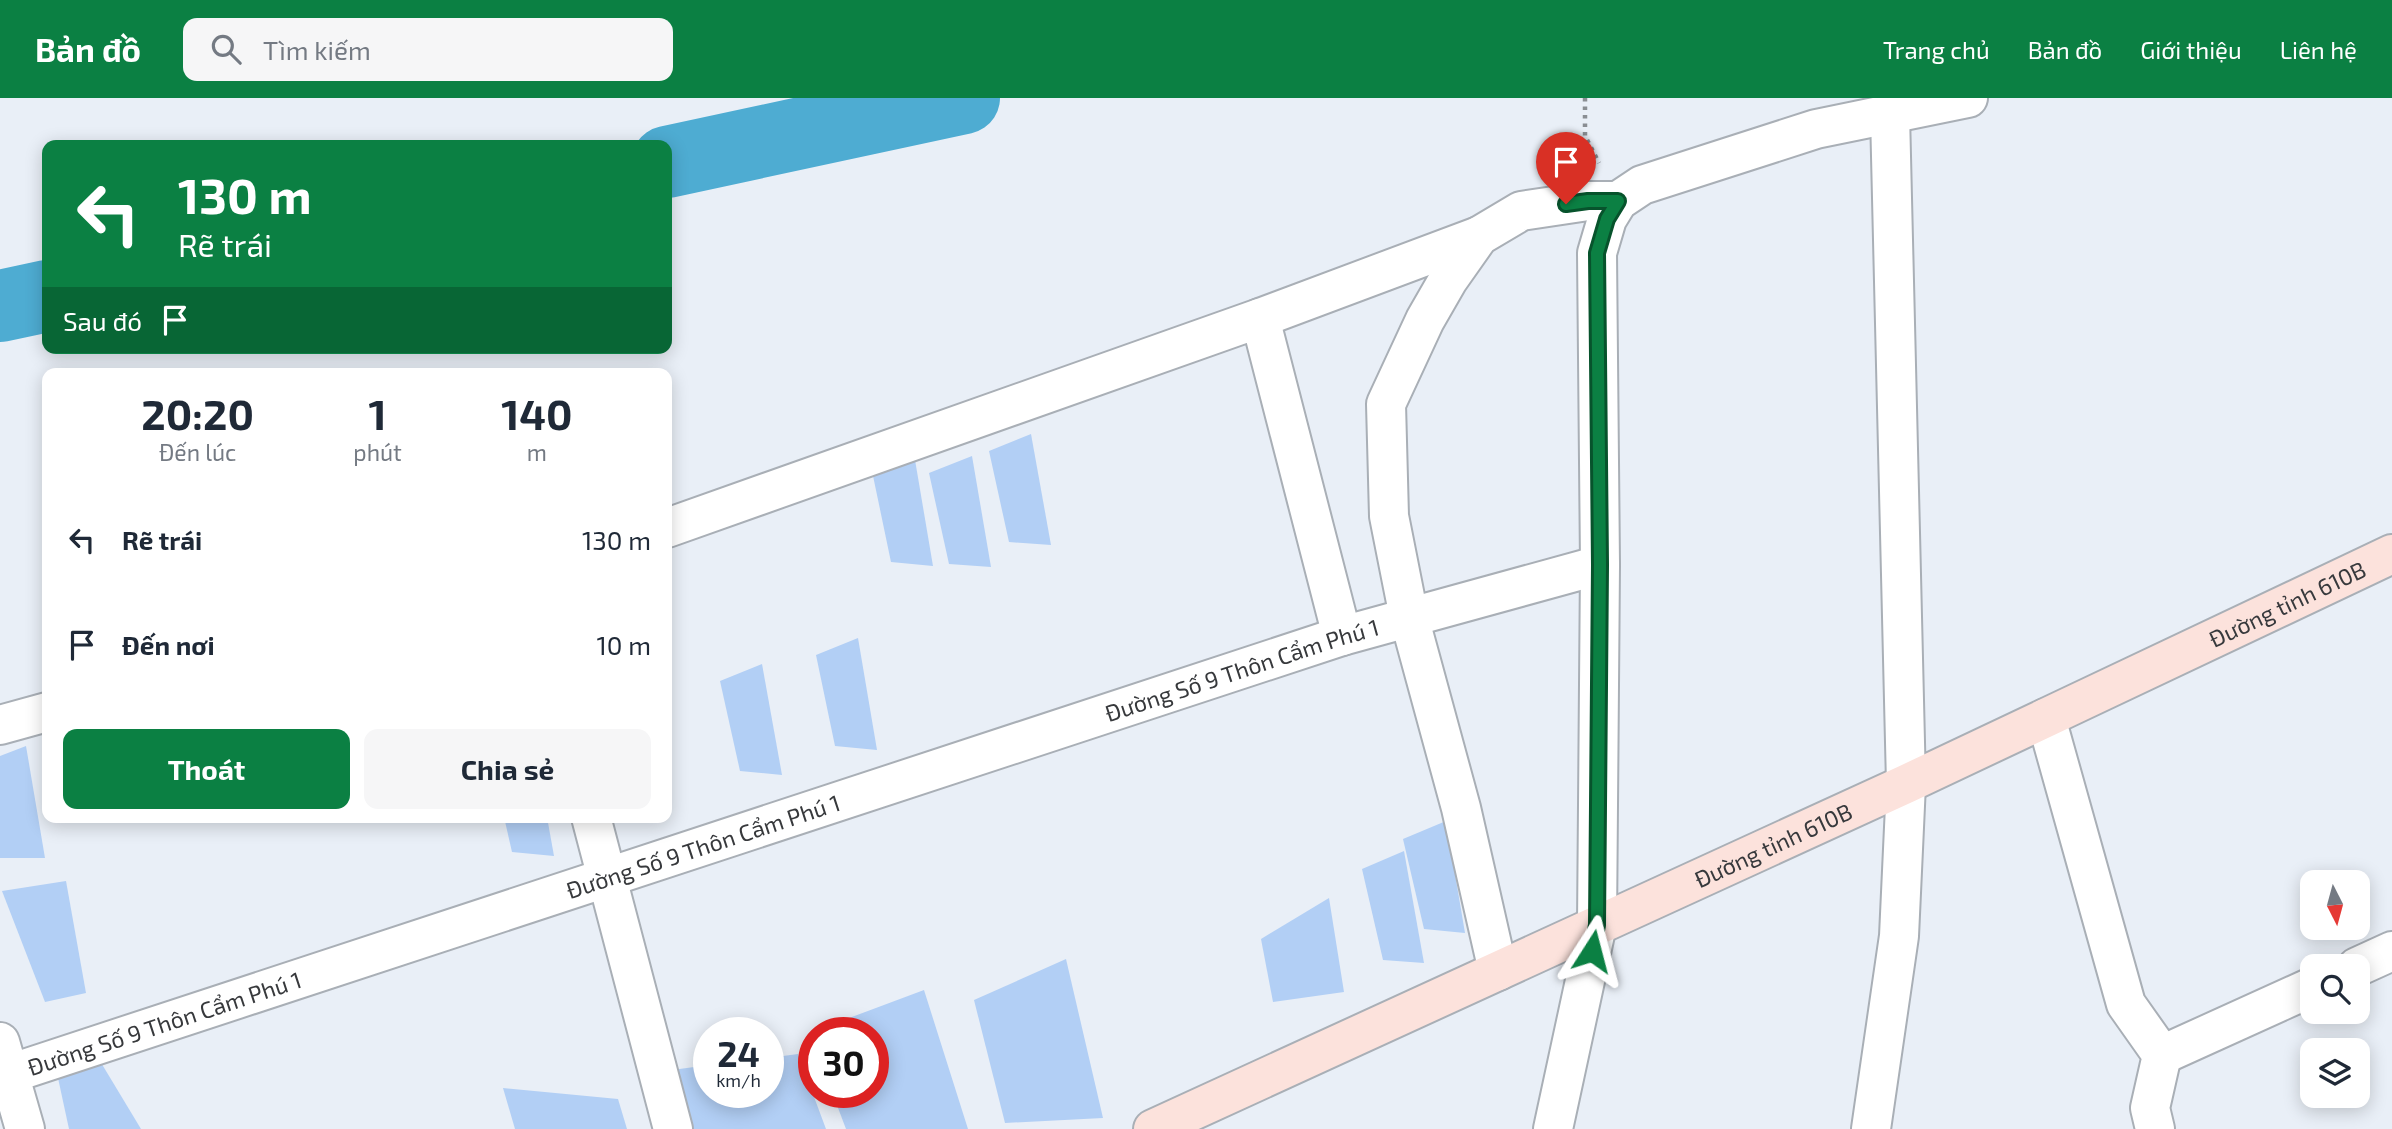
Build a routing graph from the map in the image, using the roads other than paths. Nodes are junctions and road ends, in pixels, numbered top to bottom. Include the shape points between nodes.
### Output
1 (1968, 98) edge
2 (1889, 114) junction
3 (1618, 201) junction
4 (1479, 236) junction
5 (1260, 318) junction
6 (672, 526) edge
7 (2392, 554) edge
8 (1600, 565) junction
9 (1409, 617) junction
10 (1342, 636) junction
11 (42, 713) edge
12 (2046, 718) junction
13 (0, 725) edge
14 (1906, 784) junction
15 (593, 823) edge
16 (607, 878) junction
17 (1597, 925) junction
18 (2392, 951) edge
19 (2370, 961) edge
20 (1498, 971) junction
21 (2300, 992) edge
22 (2162, 1055) junction
23 (3, 1065) edge
24 (25, 1129) edge
25 (673, 1129) edge
26 (1153, 1129) edge
27 (1553, 1129) edge
28 (1871, 1129) edge
29 (2155, 1129) edge

1 - 2 street
2 - 3 street via 1766,145 1642,185
2 - 14 street
3 - 4 street via 1521,211
3 - 8 street via 1597,253
4 - 5 street
4 - 9 street via 1424,320 1386,404 1389,516
5 - 6 street
5 - 10 street
7 - 12 main road, Đường tỉnh 610B
8 - 9 street, Đường Số 9 Thôn Cẩm Phú 1
8 - 17 street
9 - 10 street, Đường Số 9 Thôn Cẩm Phú 1
9 - 20 street via 1461,808
10 - 16 street, Đường Số 9 Thôn Cẩm Phú 1
11 - 13 street
12 - 14 main road, Đường tỉnh 610B
12 - 22 street via 2126,1004
14 - 17 main road, Đường tỉnh 610B
14 - 28 street via 1899,936
15 - 16 street
16 - 23 street, Đường Số 9 Thôn Cẩm Phú 1
16 - 25 street
17 - 20 main road, Đường tỉnh 610B
17 - 27 street
18 - 19 street
20 - 26 main road, Đường tỉnh 610B
21 - 22 street
22 - 29 street via 2150,1108
23 - 24 street

